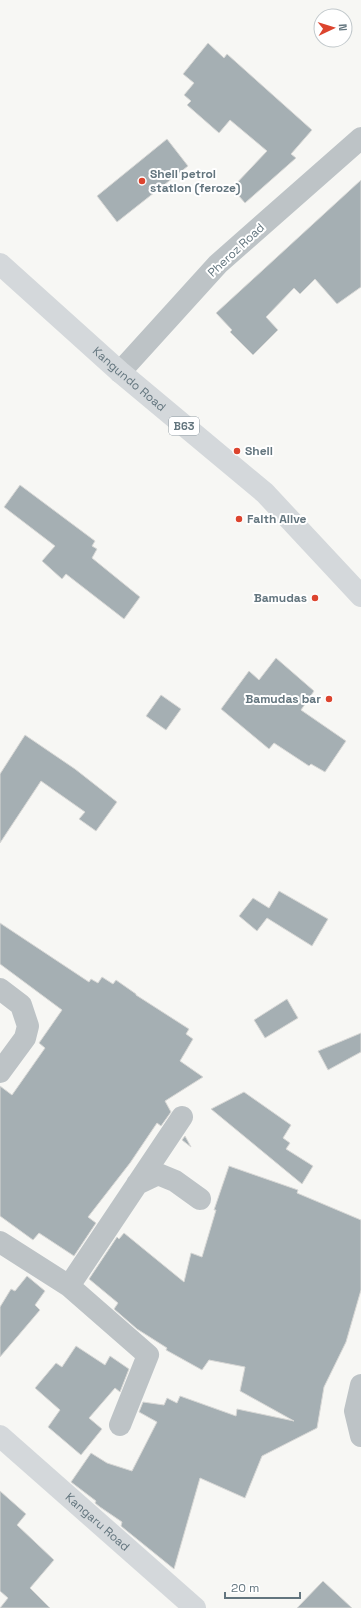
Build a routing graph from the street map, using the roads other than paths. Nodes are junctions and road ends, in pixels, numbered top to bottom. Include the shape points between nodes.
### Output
1 (361, 138) edge
2 (0, 264) edge
3 (120, 372) junction
4 (361, 596) edge
5 (0, 989) edge
6 (0, 1072) edge
7 (182, 1117) dead end
8 (137, 1184) junction
9 (200, 1199) dead end
10 (0, 1242) edge
11 (68, 1286) junction
12 (361, 1385) edge
13 (120, 1425) dead end
14 (0, 1436) edge
15 (361, 1436) edge
16 (195, 1608) edge

1 - 3 street, Pheroz Road via 218,264
2 - 3 main road, Kangundo Road / B63
3 - 4 main road, Kangundo Road / B63 via 265,493
5 - 6 street via 21,1005 28,1026 25,1038
7 - 8 street
8 - 9 street via 158,1174 175,1181
8 - 11 street
10 - 11 street
11 - 13 street via 148,1355
12 - 15 street via 355,1411
14 - 16 main road, Kangaru Road

